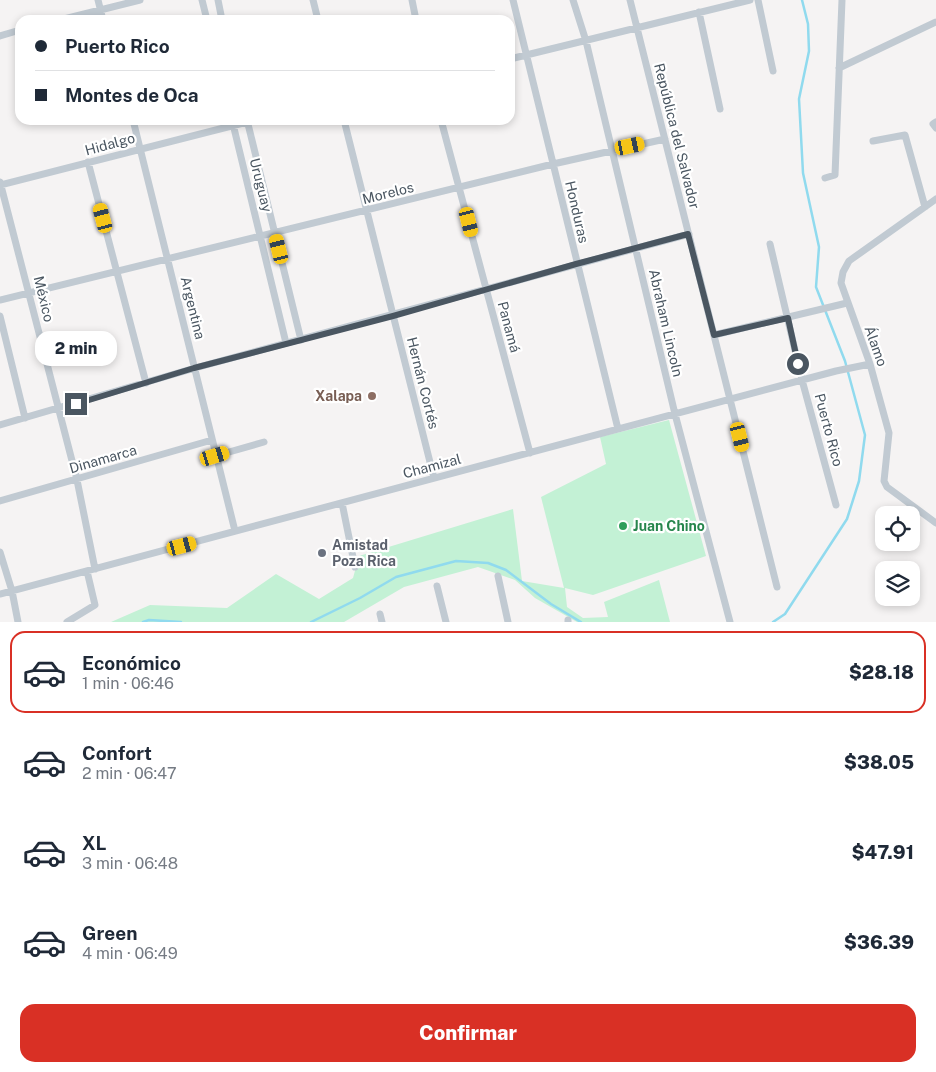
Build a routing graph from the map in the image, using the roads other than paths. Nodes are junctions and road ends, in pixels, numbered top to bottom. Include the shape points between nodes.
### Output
1 (98, 0) edge
2 (140, 0) edge
3 (202, 0) edge
4 (218, 0) edge
5 (313, 0) edge
6 (412, 0) edge
7 (513, 0) edge
8 (573, 0) edge
9 (630, 0) edge
10 (712, 0) edge
11 (750, 0) edge
12 (758, 0) edge
13 (842, 0) edge
14 (100, 9) junction
15 (714, 9) junction
16 (699, 12) junction
17 (78, 15) edge
18 (102, 15) edge
19 (206, 15) edge
20 (221, 15) edge
21 (317, 15) edge
22 (415, 15) edge
23 (936, 22) edge
24 (637, 29) junction
25 (15, 32) edge
26 (0, 36) edge
27 (586, 41) junction
28 (527, 54) junction
29 (515, 58) edge
30 (839, 68) junction
31 (773, 71) dead end
32 (720, 109) dead end
33 (936, 122) edge
34 (134, 125) edge
35 (225, 125) edge
36 (233, 125) edge
37 (251, 125) edge
38 (345, 125) edge
39 (442, 125) edge
40 (936, 128) edge
41 (664, 139) junction
42 (873, 141) dead end
43 (141, 148) junction
44 (612, 150) junction
45 (88, 162) junction
46 (553, 164) junction
47 (825, 178) dead end
48 (0, 184) edge
49 (461, 188) junction
50 (936, 199) edge
51 (924, 207) junction
52 (367, 211) junction
53 (275, 233) junction
54 (688, 234) junction
55 (261, 236) junction
56 (770, 244) dead end
57 (635, 248) junction
58 (168, 258) junction
59 (576, 264) junction
60 (118, 272) junction
61 (486, 290) junction
62 (30, 293) junction
63 (0, 300) edge
64 (847, 303) junction
65 (0, 316) edge
66 (393, 316) junction
67 (788, 318) junction
68 (714, 335) junction
69 (301, 340) junction
70 (286, 344) junction
71 (870, 364) junction
72 (194, 368) junction
73 (802, 380) junction
74 (146, 383) junction
75 (730, 399) junction
76 (58, 410) junction
77 (675, 414) junction
78 (26, 418) junction
79 (0, 426) edge
80 (618, 429) junction
81 (212, 440) junction
82 (264, 442) dead end
83 (530, 452) junction
84 (215, 456) junction
85 (434, 478) junction
86 (77, 480) junction
87 (0, 501) edge
88 (342, 503) junction
89 (836, 505) dead end
90 (936, 523) edge
91 (235, 531) junction
92 (0, 552) edge
93 (355, 567) dead end
94 (94, 569) junction
95 (87, 571) junction
96 (498, 576) dead end
97 (437, 586) dead end
98 (777, 587) dead end
99 (12, 591) junction
100 (0, 594) edge
101 (380, 614) dead end
102 (18, 622) edge
103 (67, 622) edge
104 (382, 622) edge
105 (446, 622) edge
106 (508, 622) edge
107 (730, 622) edge

1 - 14 street
2 - 14 street
3 - 19 street
4 - 20 street
5 - 21 street
6 - 22 street
7 - 28 street, Honduras
8 - 27 street, Abraham Lincoln
9 - 24 street, República del Salvador
10 - 15 street
11 - 15 street
12 - 31 street
13 - 30 street
14 - 17 street
14 - 18 street
15 - 16 street
16 - 24 street
16 - 32 street
23 - 30 street
24 - 27 street
24 - 41 street, República del Salvador
25 - 26 street
27 - 28 street
27 - 44 street, Abraham Lincoln
28 - 29 street
28 - 46 street, Honduras
30 - 47 street via 835,174
33 - 40 street via 933,124
34 - 43 street, Argentina
35 - 43 street, Hidalgo
36 - 55 street, Uruguay
37 - 53 street, Uruguay
38 - 52 street, Hernán Cortés
39 - 49 street, Panamá
41 - 44 street, Morelos
41 - 54 street, República del Salvador
42 - 51 street via 905,135
43 - 45 street, Hidalgo
43 - 58 street, Argentina
44 - 46 street, Morelos
44 - 57 street, Abraham Lincoln
45 - 48 street, Hidalgo
45 - 60 street
46 - 49 street, Morelos
46 - 59 street, Honduras
48 - 62 street, México
49 - 52 street, Morelos
49 - 61 street, Panamá
50 - 51 street, Álamo
51 - 64 street, Álamo via 849,261 841,283
52 - 53 street, Morelos
52 - 66 street, Hernán Cortés
53 - 55 street, Morelos
53 - 69 street, Uruguay
54 - 57 street
54 - 68 street, República del Salvador
55 - 58 street, Morelos
55 - 70 street, Uruguay
56 - 67 street, Puerto Rico
57 - 59 street
57 - 77 street, Abraham Lincoln
58 - 60 street, Morelos
58 - 72 street, Argentina
59 - 61 street
59 - 80 street, Honduras
60 - 62 street, Morelos
60 - 74 street
61 - 66 street
61 - 83 street, Panamá
62 - 63 street, Morelos
62 - 76 street, México
64 - 67 street
64 - 71 street, Álamo
65 - 78 street
66 - 69 street
66 - 85 street, Hernán Cortés
67 - 68 street
67 - 73 street, Puerto Rico
68 - 75 street, República del Salvador
69 - 70 street
70 - 72 street
71 - 73 street, Chamizal
71 - 90 street, Álamo via 889,433 884,480 887,487
72 - 74 street
72 - 81 street, Argentina
73 - 75 street, Chamizal
73 - 89 street, Puerto Rico
74 - 76 street
75 - 77 street, Chamizal
75 - 98 street, República del Salvador
76 - 78 street
76 - 86 street, México
77 - 80 street, Chamizal
77 - 107 street, Abraham Lincoln
78 - 79 street
80 - 83 street, Chamizal
81 - 84 street, Argentina
81 - 86 street, Dinamarca
82 - 84 street
83 - 85 street, Chamizal
84 - 91 street, Argentina
85 - 88 street, Chamizal
86 - 87 street, Dinamarca
86 - 94 street, México
88 - 91 street, Chamizal
88 - 93 street
91 - 94 street, Chamizal
92 - 99 street
94 - 95 street, Chamizal
95 - 99 street, Chamizal
95 - 103 street via 95,605
96 - 106 street
97 - 105 street
99 - 100 street, Chamizal
99 - 102 street
101 - 104 street

